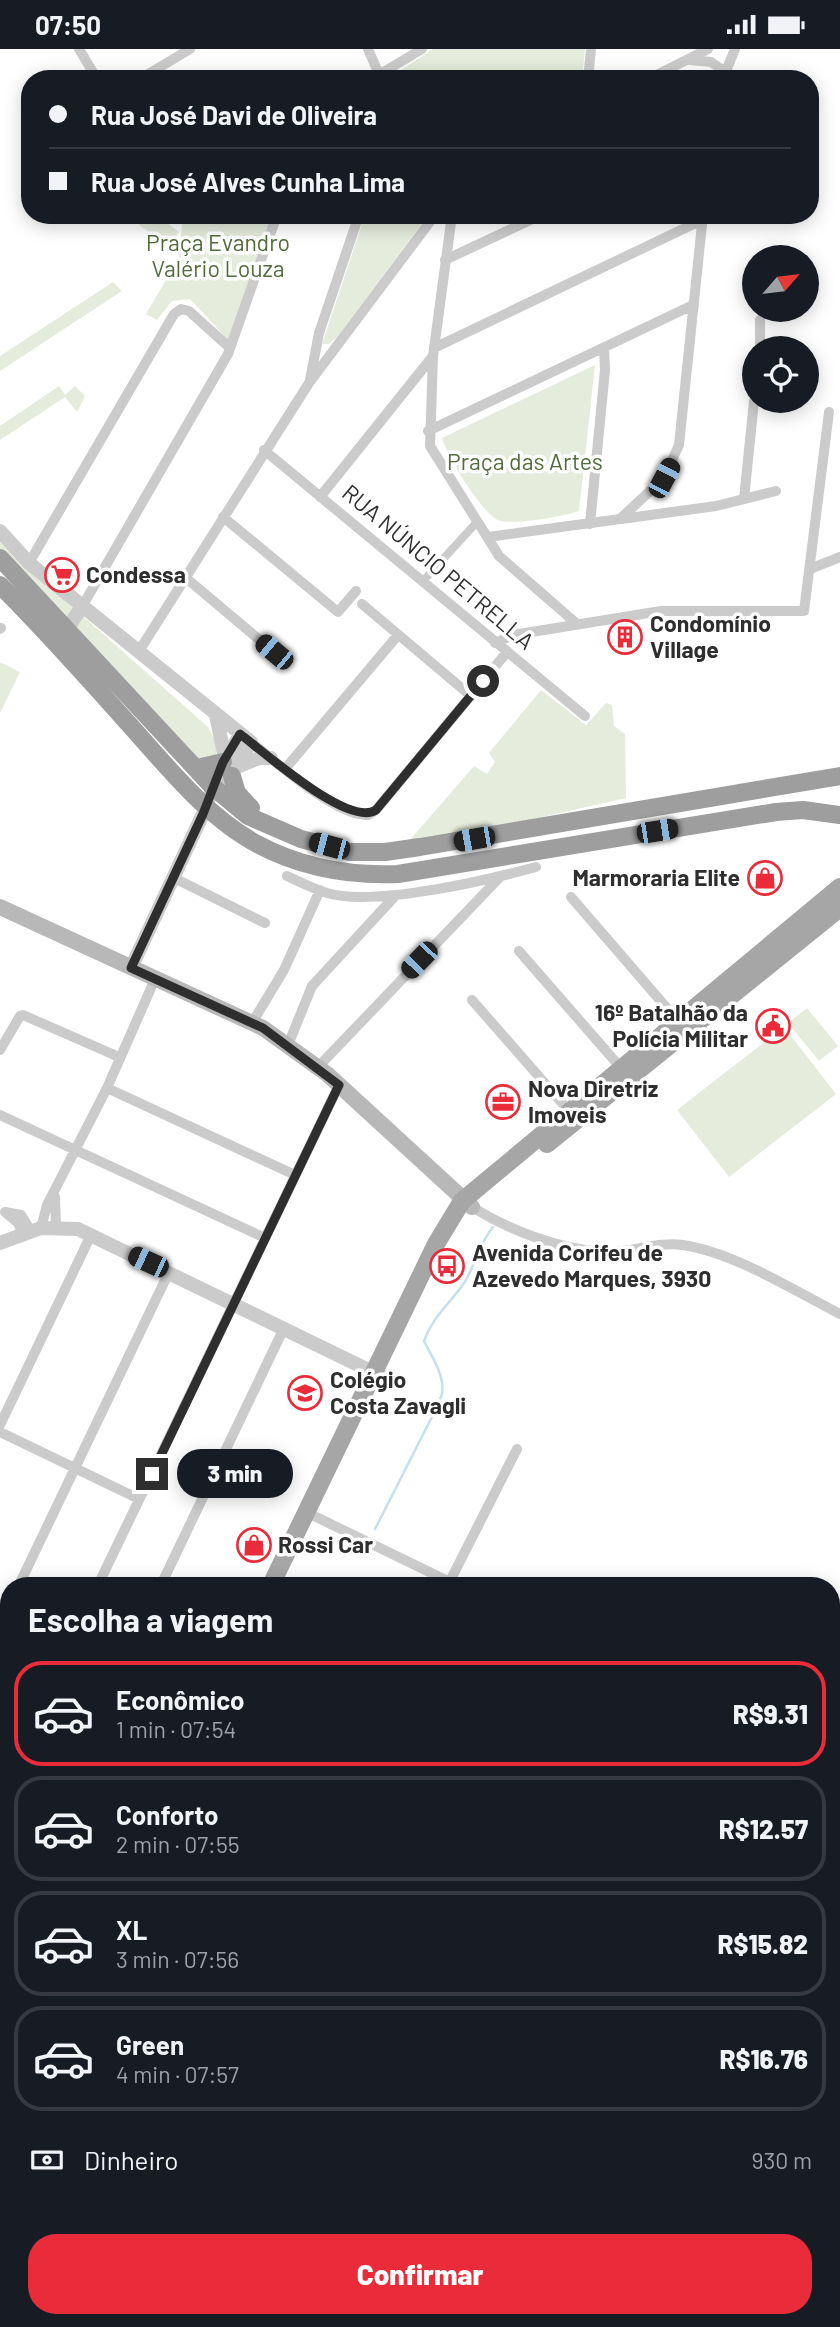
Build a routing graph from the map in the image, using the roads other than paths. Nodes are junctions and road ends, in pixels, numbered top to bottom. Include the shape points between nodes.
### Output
1 (79, 49) edge
2 (190, 49) edge
3 (368, 49) edge
4 (422, 49) edge
5 (591, 49) edge
6 (708, 49) edge
7 (735, 49) edge
8 (691, 60) junction
9 (92, 70) edge
10 (155, 70) edge
11 (376, 70) edge
12 (389, 70) edge
13 (589, 70) edge
14 (669, 70) edge
15 (718, 70) edge
16 (726, 70) edge
17 (274, 224) edge
18 (356, 224) edge
19 (428, 224) edge
20 (522, 224) edge
21 (690, 224) edge
22 (701, 224) edge
23 (449, 225) edge
24 (445, 260) junction
25 (693, 305) junction
26 (230, 348) junction
27 (604, 348) junction
28 (434, 352) junction
29 (309, 383) junction
30 (829, 412) dead end
31 (753, 413) edge
32 (428, 431) junction
33 (264, 450) junction
34 (776, 491) dead end
35 (320, 496) junction
36 (744, 499) junction
37 (223, 517) junction
38 (620, 519) junction
39 (477, 522) junction
40 (590, 524) junction
41 (0, 531) edge
42 (488, 537) junction
43 (840, 557) edge
44 (0, 558) edge
45 (29, 562) junction
46 (810, 569) junction
47 (186, 578) junction
48 (422, 582) junction
49 (0, 586) edge
50 (356, 591) dead end
51 (362, 604) dead end
52 (83, 605) junction
53 (37, 624) junction
54 (577, 624) junction
55 (67, 629) junction
56 (398, 635) junction
57 (495, 643) junction
58 (139, 651) junction
59 (274, 652) dead end
60 (507, 652) junction
61 (471, 695) junction
62 (216, 715) junction
63 (585, 716) dead end
64 (246, 738) junction
65 (271, 758) junction
66 (229, 766) junction
67 (197, 768) junction
68 (285, 769) junction
69 (840, 776) edge
70 (211, 798) junction
71 (840, 815) edge
72 (275, 829) junction
73 (536, 867) dead end
74 (287, 876) dead end
75 (172, 877) junction
76 (500, 877) junction
77 (840, 887) edge
78 (320, 890) junction
79 (396, 895) junction
80 (571, 897) dead end
81 (0, 907) edge
82 (840, 908) edge
83 (265, 923) dead end
84 (519, 951) dead end
85 (131, 968) junction
86 (155, 979) junction
87 (471, 1000) dead end
88 (678, 1021) junction
89 (252, 1023) junction
90 (288, 1045) junction
91 (0, 1050) edge
92 (119, 1057) junction
93 (318, 1067) junction
94 (621, 1068) junction
95 (339, 1085) junction
96 (107, 1087) junction
97 (569, 1111) junction
98 (0, 1115) edge
99 (76, 1151) junction
100 (295, 1175) junction
101 (56, 1191) junction
102 (467, 1204) junction
103 (2, 1211) edge
104 (37, 1225) junction
105 (91, 1235) junction
106 (265, 1238) junction
107 (0, 1243) edge
108 (169, 1272) junction
109 (234, 1303) junction
110 (840, 1314) edge
111 (284, 1328) junction
112 (378, 1374) junction
113 (0, 1425) edge
114 (0, 1432) edge
115 (517, 1449) dead end
116 (75, 1468) junction
117 (139, 1499) junction
118 (311, 1514) junction
119 (23, 1577) edge
120 (102, 1577) edge
121 (165, 1577) edge
122 (276, 1577) edge
123 (287, 1577) edge
124 (437, 1577) edge
125 (454, 1577) edge

1 - 9 street
2 - 10 street
3 - 11 street
4 - 12 street
5 - 13 street
6 - 8 street
7 - 16 street
8 - 14 street
8 - 15 street via 711,62
17 - 26 street
18 - 29 street via 319,333
19 - 29 street
20 - 24 street
21 - 28 street
22 - 25 street
23 - 24 street
24 - 28 street
25 - 27 street
25 - 38 street via 673,463 664,478
26 - 45 street via 189,311 181,309 174,314
26 - 52 street
27 - 32 street
27 - 40 street
28 - 32 street
28 - 35 street
29 - 33 street
30 - 46 street
31 - 36 street
32 - 39 street via 434,456
33 - 35 street, RUA NÚNCIO PETRELLA
33 - 37 street
34 - 36 street
35 - 48 street, RUA NÚNCIO PETRELLA
36 - 38 street
37 - 47 street
37 - 50 street via 338,612
38 - 40 street
39 - 42 street
39 - 48 street
40 - 42 street
41 - 45 street
42 - 54 street via 499,556
43 - 46 street
44 - 55 highway
45 - 52 street
46 - 54 street via 804,611 661,611
47 - 58 street
47 - 59 street
48 - 57 street, RUA NÚNCIO PETRELLA
49 - 53 highway
51 - 56 street
52 - 55 street
52 - 58 street
53 - 55 highway via 52,632
53 - 70 highway
54 - 57 street via 513,635
55 - 67 highway
56 - 61 street
56 - 68 street
57 - 60 street, RUA NÚNCIO PETRELLA
58 - 62 street
60 - 61 street
60 - 63 street, RUA NÚNCIO PETRELLA
61 - 68 street via 376,810 365,815 348,811
62 - 64 street
62 - 66 street
64 - 65 street
64 - 66 street
65 - 66 street
65 - 68 street
66 - 67 highway
66 - 70 street
66 - 72 highway via 237,793
67 - 70 highway
69 - 72 highway via 386,852 350,852
70 - 71 highway via 258,845 320,869 373,875 776,812
70 - 72 highway
70 - 75 street
73 - 76 street
74 - 78 street
75 - 83 street
75 - 85 street
76 - 79 street
76 - 93 street
77 - 88 main road
78 - 79 street via 355,897
78 - 89 street via 284,970
79 - 90 street via 312,986
80 - 88 street
81 - 85 main road
82 - 102 main road
84 - 94 street
85 - 86 main road
86 - 89 main road
86 - 92 street
87 - 97 street
88 - 94 main road
89 - 90 main road
90 - 93 main road
91 - 92 street via 23,1015
92 - 96 street
93 - 95 main road
94 - 97 main road
95 - 100 street
95 - 102 main road
96 - 99 street
96 - 100 street
97 - 102 main road
98 - 99 street
99 - 101 street
99 - 106 street
100 - 106 street
101 - 104 street
101 - 104 street via 53,1212
102 - 110 street via 511,1228 604,1252 682,1245 755,1271
102 - 112 main road
103 - 104 street via 18,1223
104 - 105 street via 78,1229
104 - 107 street
105 - 108 street
105 - 113 street
106 - 109 street
108 - 109 street
108 - 116 street
109 - 111 street
109 - 117 street
111 - 112 street
111 - 121 street
112 - 118 main road
114 - 116 street
115 - 125 street
116 - 117 street
116 - 119 street
117 - 120 street
118 - 122 main road
118 - 123 main road
118 - 124 street

